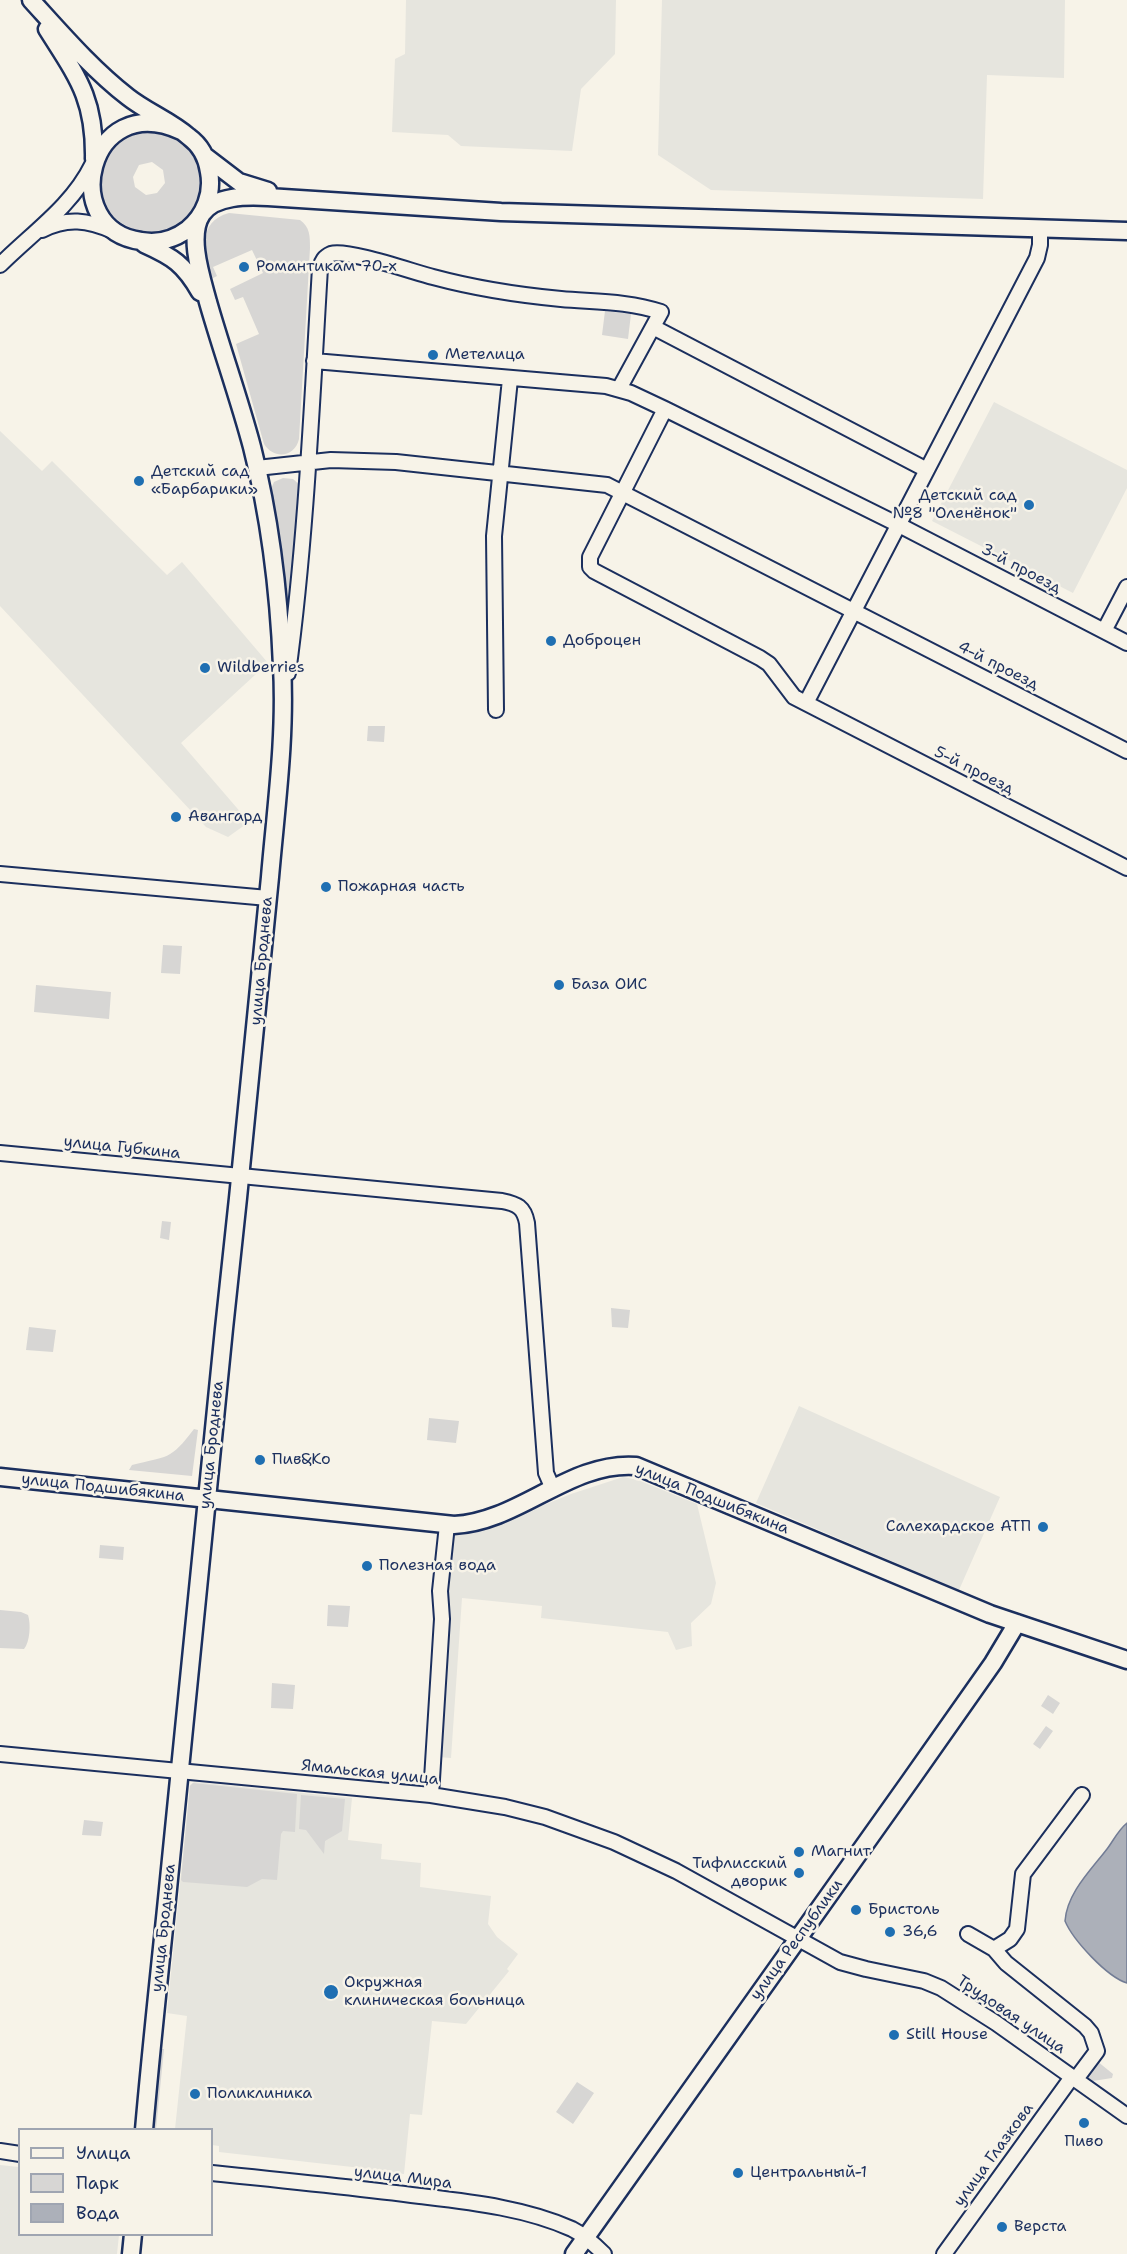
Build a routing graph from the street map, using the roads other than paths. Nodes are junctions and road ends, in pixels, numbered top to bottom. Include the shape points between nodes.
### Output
1 (30, 0) edge
2 (181, 130) junction
3 (204, 155) junction
4 (93, 164) junction
5 (289, 197) junction
6 (201, 215) junction
7 (1040, 228) junction
8 (1127, 231) edge
9 (30, 237) junction
10 (131, 239) junction
11 (0, 265) edge
12 (210, 308) junction
13 (653, 327) junction
14 (314, 361) junction
15 (510, 379) junction
16 (620, 388) junction
17 (665, 409) junction
18 (307, 462) junction
19 (257, 468) junction
20 (927, 470) junction
21 (500, 473) junction
22 (623, 492) junction
23 (899, 525) junction
24 (1127, 587) edge
25 (855, 610) junction
26 (1104, 631) junction
27 (1127, 643) edge
28 (806, 703) junction
29 (496, 710) dead end
30 (282, 711) junction
31 (1127, 752) edge
32 (1127, 868) edge
33 (0, 874) edge
34 (268, 898) junction
35 (0, 1153) edge
36 (240, 1177) junction
37 (0, 1478) edge
38 (553, 1490) junction
39 (207, 1499) junction
40 (447, 1525) junction
41 (1017, 1623) junction
42 (1127, 1660) edge
43 (0, 1754) edge
44 (179, 1771) junction
45 (1082, 1795) dead end
46 (431, 1796) junction
47 (968, 1934) dead end
48 (799, 1937) junction
49 (994, 1949) junction
50 (1074, 2078) junction
51 (1127, 2116) edge
52 (144, 2128) edge
53 (0, 2151) edge
54 (18, 2154) edge
55 (213, 2173) edge
56 (134, 2236) edge
57 (586, 2237) junction
58 (132, 2254) edge
59 (574, 2254) edge
60 (604, 2254) edge
61 (944, 2254) edge

1 - 2 main road via 101,74 142,107
1 - 4 main road via 86,94 93,127
2 - 3 main road
2 - 4 main road via 160,123 130,126 105,142
3 - 5 main road via 239,182
3 - 6 main road via 210,172 210,190
4 - 9 street via 76,192
4 - 10 main road via 94,201 114,230
5 - 6 main road via 227,199
5 - 7 main road via 501,212
6 - 10 main road via 173,238 155,242
6 - 12 main road via 197,257
7 - 8 main road
7 - 20 street via 1037,258
9 - 10 street via 72,220 98,224
9 - 11 street
10 - 12 main road via 179,263
12 - 19 main road, улица Броднева
13 - 14 street via 661,312 643,306 476,287 334,253 322,260 320,268
13 - 16 street
13 - 20 street
14 - 15 street, 3-й проезд
14 - 18 street
15 - 16 street, 3-й проезд
15 - 21 street
16 - 17 street, 3-й проезд
17 - 22 street
17 - 23 street, 3-й проезд
18 - 19 street, 4-й проезд
18 - 21 street, 4-й проезд via 396,462
18 - 30 street
19 - 30 main road, улица Броднева via 275,584 283,670
20 - 23 street
21 - 22 street, 4-й проезд via 593,482
21 - 29 street via 493,556
22 - 25 street, 4-й проезд
22 - 28 street, 5-й проезд via 590,557 590,567 760,658 789,692
23 - 25 street
23 - 26 street, 3-й проезд
24 - 26 street
25 - 28 street
25 - 31 street, 4-й проезд
26 - 27 street, 3-й проезд
28 - 32 street, 5-й проезд
30 - 34 main road, улица Броднева
33 - 34 street
34 - 36 main road, улица Броднева
35 - 36 street, улица Губкина
36 - 38 street, улица Губкина via 519,1205 527,1223 546,1473
36 - 39 main road, улица Броднева
37 - 39 main road, улица Подшибякина
38 - 40 main road, улица Подшибякина via 486,1520
38 - 41 main road, улица Подшибякина via 601,1468 636,1466
39 - 40 main road, улица Подшибякина
39 - 44 main road, улица Броднева
40 - 46 street via 440,1592 442,1618
41 - 42 main road, улица Подшибякина
41 - 48 main road, улица Республики via 959,1712
43 - 44 street, Ямальская улица
44 - 46 street, Ямальская улица
44 - 52 main road, улица Броднева
45 - 49 street via 1023,1874 1017,1929
46 - 48 street, Ямальская улица via 545,1817 614,1842
47 - 49 street
48 - 50 street, Трудовая улица via 840,1962 941,1988
48 - 57 main road, улица Республики
49 - 50 street, улица Глазкова via 1006,1964 1091,2033 1097,2051
50 - 51 street, Трудовая улица
50 - 61 street, улица Глазкова
53 - 54 street
55 - 57 street, улица Мира via 475,2204 547,2220
56 - 58 main road
57 - 59 main road, улица Республики
57 - 60 street, улица Мира

